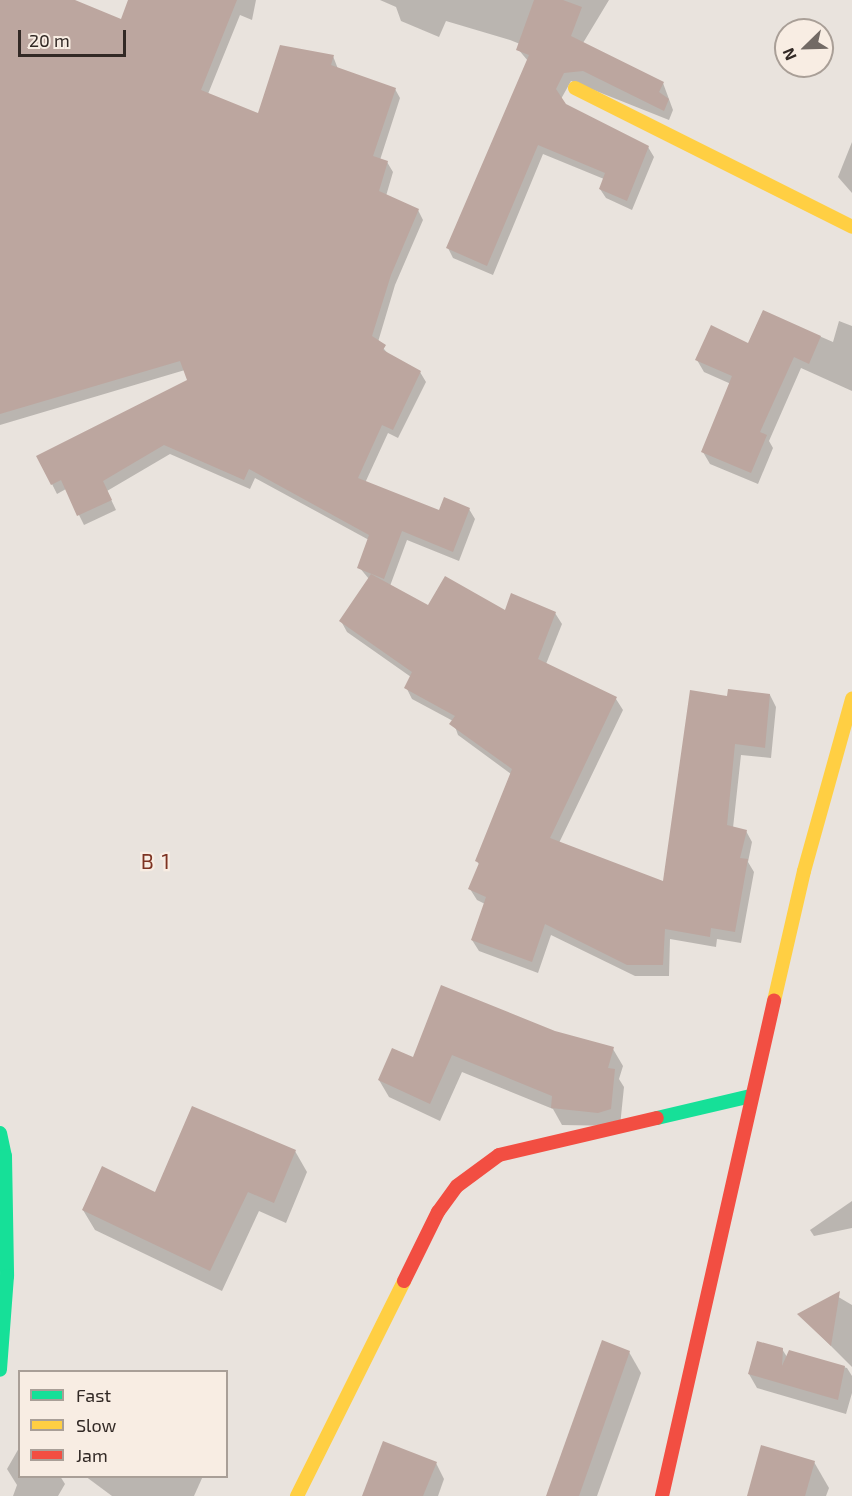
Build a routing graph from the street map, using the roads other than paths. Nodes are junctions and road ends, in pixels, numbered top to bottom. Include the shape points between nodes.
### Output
1 (575, 88) dead end
2 (852, 227) edge
3 (852, 699) edge
4 (751, 1096) junction
5 (0, 1133) edge
6 (0, 1370) edge
7 (297, 1496) edge
8 (662, 1496) edge

1 - 2 street
3 - 4 street via 804,871
4 - 7 street via 499,1155 458,1186 438,1212
4 - 8 street
5 - 6 street via 5,1156 7,1276

